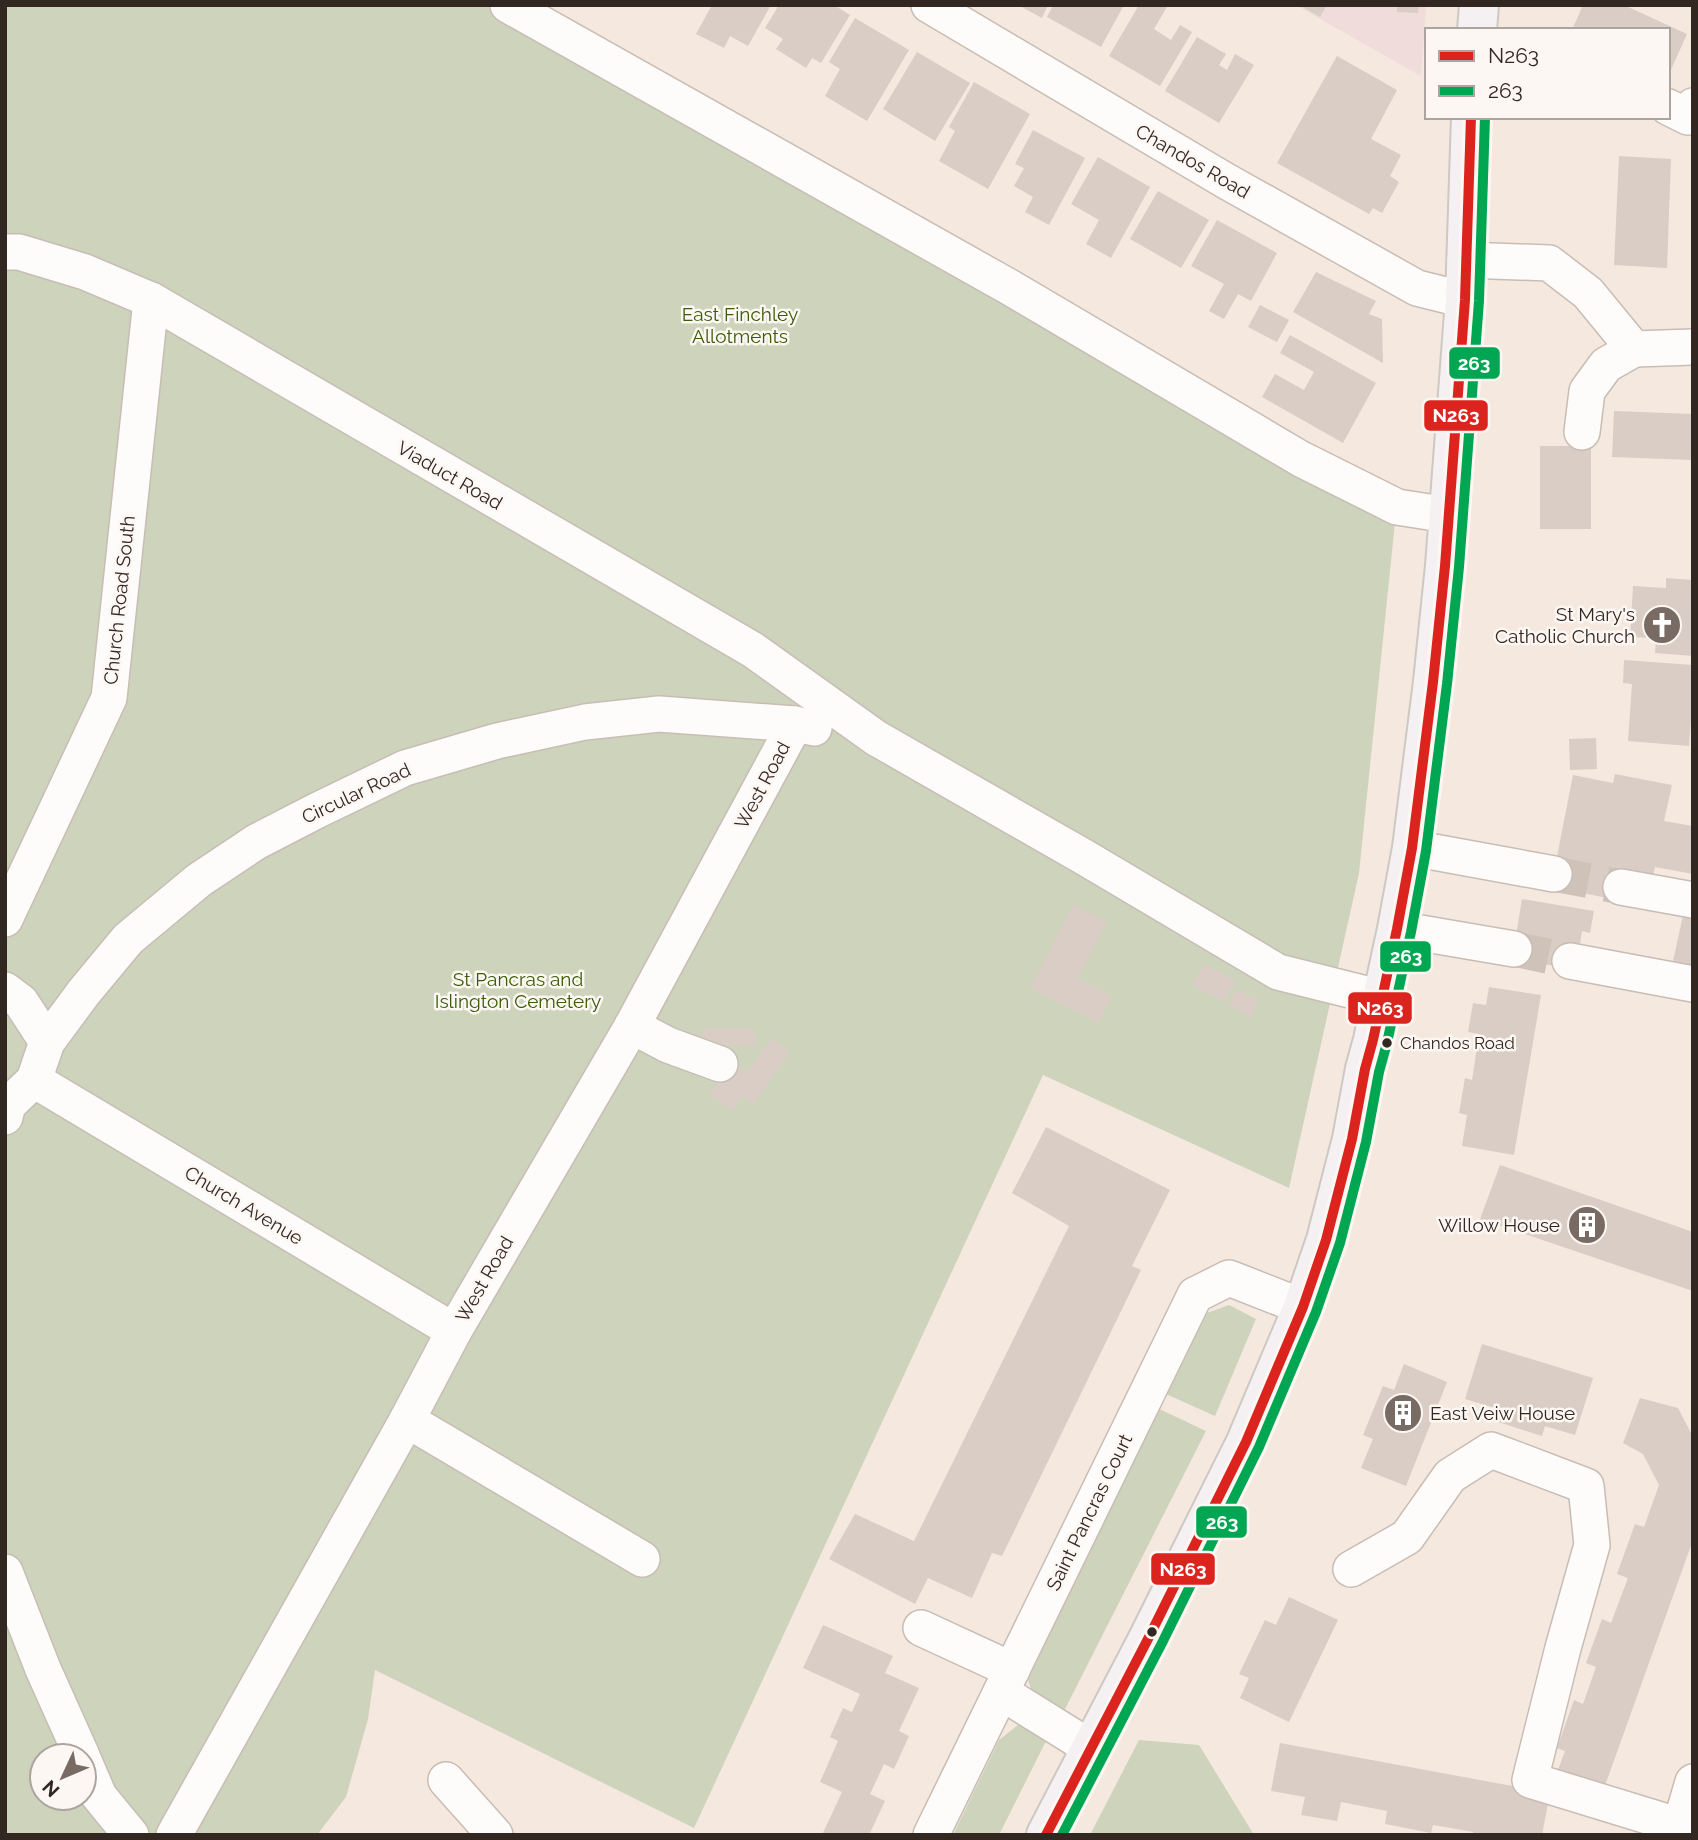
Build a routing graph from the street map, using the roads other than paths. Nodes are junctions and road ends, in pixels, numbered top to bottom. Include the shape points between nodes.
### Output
1 (508, 5) edge
2 (929, 5) edge
3 (1479, 5) edge
4 (1477, 28) edge
5 (1693, 106) edge
6 (1670, 108) edge
7 (1471, 119) edge
8 (5, 252) edge
9 (1465, 260) junction
10 (151, 300) junction
11 (1465, 300) junction
12 (1693, 347) edge
13 (1634, 349) junction
14 (1583, 432) dead end
15 (1448, 514) junction
16 (794, 724) junction
17 (876, 738) junction
18 (1412, 848) junction
19 (1554, 874) tunnel mouth
20 (1621, 887) tunnel mouth
21 (1693, 900) edge
22 (5, 919) edge
23 (1397, 929) junction
24 (1514, 949) tunnel mouth
25 (1570, 961) tunnel mouth
26 (1693, 984) edge
27 (5, 990) edge
28 (1382, 998) junction
29 (632, 1026) junction
30 (47, 1042) junction
31 (720, 1065) dead end
32 (34, 1080) junction
33 (6, 1109) edge
34 (1303, 1307) junction
35 (454, 1331) junction
36 (407, 1420) junction
37 (642, 1559) dead end
38 (1351, 1569) dead end
39 (5, 1572) edge
40 (922, 1628) dead end
41 (1006, 1681) junction
42 (76, 1742) edge
43 (1091, 1748) junction
44 (446, 1780) dead end
45 (1693, 1782) edge
46 (98, 1794) edge
47 (131, 1835) edge
48 (174, 1835) edge
49 (495, 1835) edge
50 (931, 1835) edge
51 (1046, 1835) edge

1 - 15 street via 1011,288 1301,459 1397,507
2 - 11 street, Chandos Road via 1417,288
3 - 4 main road
5 - 6 street via 1688,117
7 - 9 main road
8 - 10 street, Viaduct Road via 19,251 85,271
9 - 11 main road
9 - 13 street via 1549,263 1588,293
10 - 17 street, Viaduct Road via 753,650
10 - 22 street, Church Road South via 109,698
11 - 15 main road
12 - 13 street
13 - 14 street via 1606,365 1587,391
15 - 18 main road
16 - 17 street, Circular Road
16 - 29 street, West Road
16 - 30 street, Circular Road via 659,714 597,721 497,741 405,768 256,842 199,880 128,939
17 - 28 street via 1278,972
18 - 19 street
18 - 23 main road
20 - 21 street
23 - 24 street
23 - 28 main road
25 - 26 street
27 - 30 street via 21,1002
28 - 34 main road via 1349,1152
29 - 31 street
29 - 35 street, West Road
30 - 32 street, Circular Road
32 - 33 street, Circular Road
32 - 35 street, Church Avenue
34 - 41 street, Saint Pancras Court via 1229,1278 1195,1295
34 - 43 main road via 1246,1442
35 - 36 street, West Road
36 - 37 street
36 - 48 street, West Road
38 - 45 street via 1407,1537 1450,1476 1491,1450 1586,1486 1592,1545 1530,1780 1680,1826
39 - 42 street
40 - 41 street
41 - 43 street
41 - 50 street, Saint Pancras Court
43 - 51 main road
44 - 49 street
46 - 47 street

